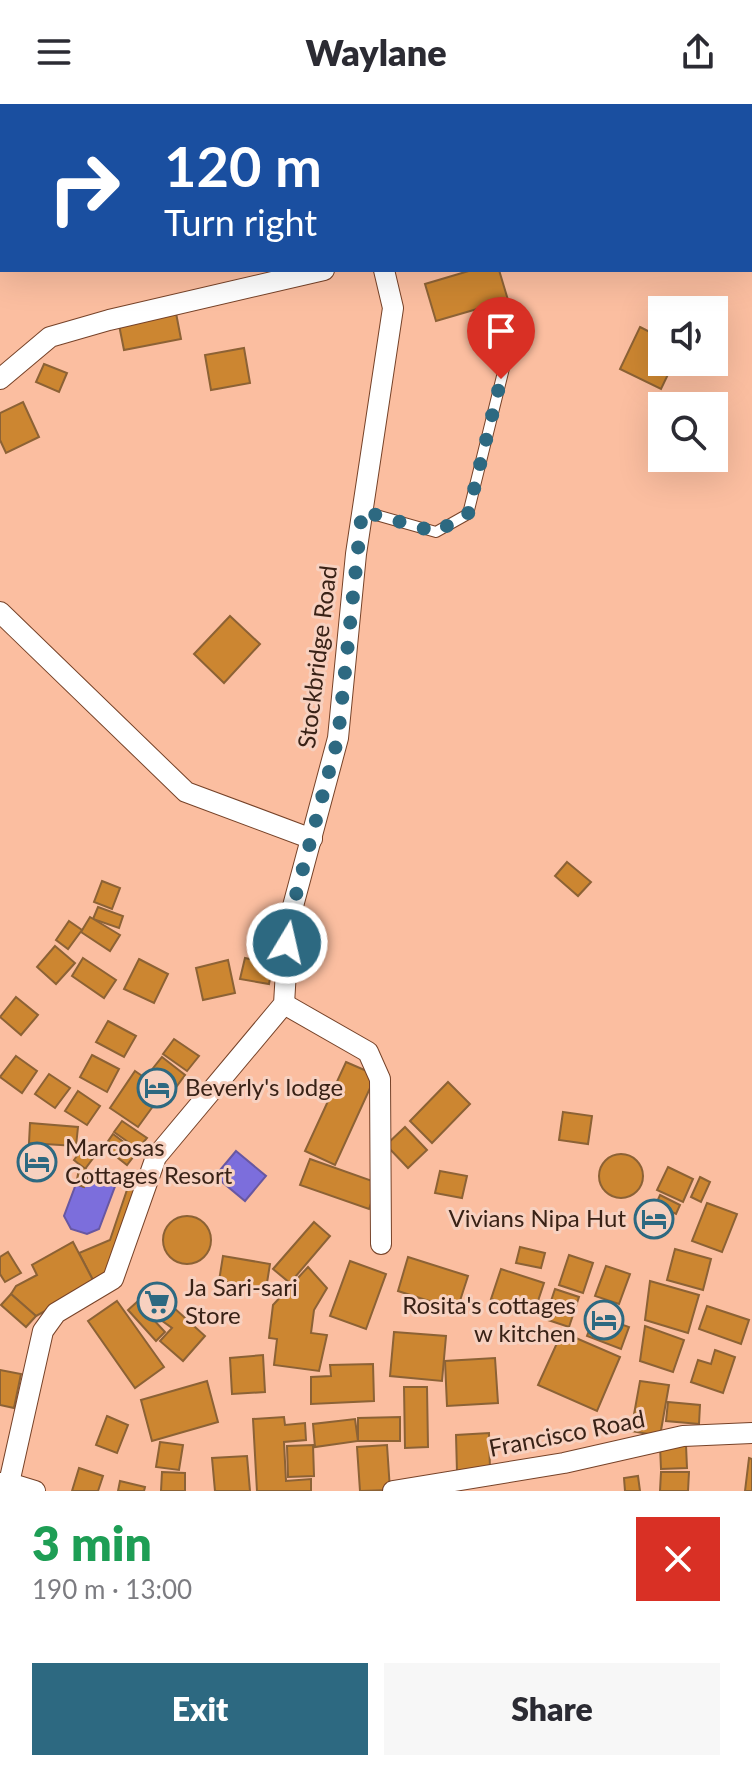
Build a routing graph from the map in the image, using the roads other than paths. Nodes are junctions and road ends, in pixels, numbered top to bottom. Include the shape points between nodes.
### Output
1 (315, 272) edge
2 (384, 272) edge
3 (508, 352) dead end
4 (0, 379) edge
5 (362, 511) junction
6 (0, 612) edge
7 (312, 839) junction
8 (284, 1004) junction
9 (381, 1244) dead end
10 (752, 1433) edge
11 (5, 1483) edge
12 (35, 1491) edge
13 (393, 1491) edge

1 - 4 street via 50,337
2 - 5 street, Stockbridge Road via 393,308
3 - 5 lane via 468,514 436,532
5 - 7 street, Stockbridge Road via 338,738
6 - 7 street via 186,792
7 - 8 street, Stockbridge Road via 289,921
8 - 9 street via 368,1052 380,1079
8 - 11 street via 156,1157 113,1279 56,1313 43,1331
10 - 13 street, Francisco Road via 683,1436 564,1463
11 - 12 street

